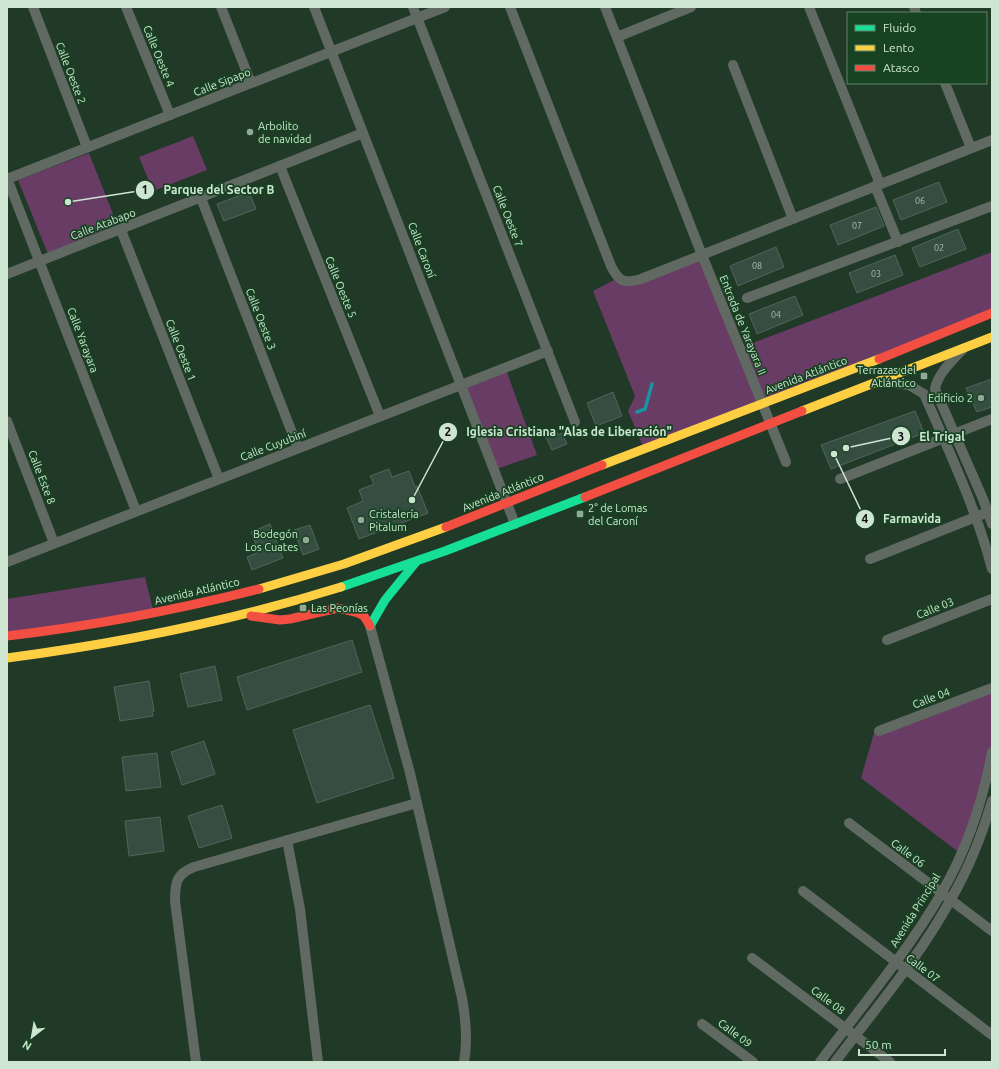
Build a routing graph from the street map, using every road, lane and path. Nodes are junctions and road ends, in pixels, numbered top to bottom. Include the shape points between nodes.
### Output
1 (33, 7) edge
2 (126, 7) edge
3 (221, 7) edge
4 (314, 7) edge
5 (413, 7) edge
6 (445, 7) edge
7 (510, 7) edge
8 (605, 7) edge
9 (691, 7) edge
10 (809, 7) edge
11 (417, 18) junction
12 (617, 38) junction
13 (332, 52) junction
14 (733, 65) dead end
15 (251, 83) junction
16 (945, 84) edge
17 (170, 115) junction
18 (363, 134) junction
19 (992, 140) edge
20 (87, 147) junction
21 (971, 148) junction
22 (280, 166) junction
23 (7, 178) edge
24 (878, 185) junction
25 (201, 198) junction
26 (992, 206) edge
27 (794, 219) junction
28 (121, 230) junction
29 (898, 242) junction
30 (702, 255) junction
31 (40, 261) junction
32 (7, 274) edge
33 (747, 298) dead end
34 (992, 313) edge
35 (992, 338) edge
36 (964, 348) junction
37 (548, 351) junction
38 (882, 380) junction
39 (462, 385) junction
40 (762, 404) junction
41 (380, 416) junction
42 (992, 419) edge
43 (7, 421) edge
44 (576, 422) dead end
45 (770, 424) junction
46 (955, 434) junction
47 (943, 438) junction
48 (298, 448) junction
49 (786, 462) dead end
50 (219, 479) junction
51 (840, 479) dead end
52 (507, 503) junction
53 (136, 511) junction
54 (990, 511) edge
55 (976, 516) junction
56 (515, 524) junction
57 (992, 524) edge
58 (54, 543) junction
59 (870, 559) dead end
60 (417, 561) junction
61 (7, 562) edge
62 (992, 569) edge
63 (992, 599) edge
64 (243, 615) junction
65 (370, 626) junction
66 (7, 636) edge
67 (887, 640) dead end
68 (7, 658) edge
69 (992, 688) edge
70 (879, 731) dead end
71 (992, 752) edge
72 (990, 769) edge
73 (992, 802) edge
74 (417, 803) junction
75 (849, 823) dead end
76 (288, 840) junction
77 (803, 891) dead end
78 (941, 893) junction
79 (951, 900) junction
80 (992, 931) edge
81 (752, 958) dead end
82 (896, 963) junction
83 (905, 970) junction
84 (702, 1024) dead end
85 (845, 1028) junction
86 (992, 1035) edge
87 (855, 1036) junction
88 (196, 1062) edge
89 (318, 1062) edge
90 (464, 1062) edge
91 (753, 1062) edge
92 (820, 1062) edge
93 (835, 1062) edge
94 (890, 1062) edge

1 - 20 street, Calle Oeste 2
2 - 17 street, Calle Oeste 4
3 - 15 street
4 - 13 street, Calle Caroní
5 - 11 street, Calle Oeste 7
6 - 11 street, Calle Sipapo
7 - 30 street via 615,274 622,281 641,280
8 - 12 street, Entrada de Yarayara II
9 - 12 street
10 - 24 street
11 - 13 street, Calle Sipapo
11 - 37 street, Calle Oeste 7
12 - 30 street, Entrada de Yarayara II
13 - 15 street, Calle Sipapo
13 - 18 street, Calle Caroní
14 - 27 street
15 - 17 street, Calle Sipapo
16 - 21 street
17 - 20 street, Calle Sipapo
18 - 22 street, Calle Atabapo
18 - 39 street, Calle Caroní
19 - 21 street
20 - 23 street, Calle Sipapo
21 - 24 street
22 - 25 street, Calle Atabapo
22 - 41 street, Calle Oeste 5
23 - 31 street, Calle Yarayara
24 - 27 street
24 - 29 street
25 - 28 street, Calle Atabapo
25 - 48 street, Calle Oeste 3
26 - 29 street
27 - 30 street
28 - 31 street, Calle Atabapo
28 - 50 street, Calle Oeste 1
29 - 33 street
30 - 40 street, Entrada de Yarayara II
31 - 32 street, Calle Atabapo
31 - 53 street, Calle Yarayara
34 - 40 main road, Avenida Atlántico
35 - 36 main road
36 - 38 main road
36 - 46 street via 941,374 935,389
37 - 39 street, Calle Cuyubiní
37 - 44 street, Calle Oeste 7
38 - 45 main road
38 - 47 street via 909,385 924,394
39 - 41 street, Calle Cuyubiní
39 - 52 street, Calle Caroní
40 - 45 street, Entrada de Yarayara II
40 - 52 main road, Avenida Atlántico
41 - 48 street, Calle Cuyubiní
42 - 46 street
43 - 58 street, Calle Este 8
45 - 49 street, Entrada de Yarayara II
45 - 56 main road
46 - 47 street
46 - 54 street
47 - 51 street
47 - 55 street
48 - 50 street, Calle Cuyubiní
50 - 53 street, Calle Cuyubiní
52 - 56 street, Calle Caroní
52 - 66 main road, Avenida Atlántico via 387,549 250,591 201,604 138,616 48,632
53 - 58 street, Calle Cuyubiní
54 - 55 street
54 - 57 street
55 - 59 street
55 - 62 street
56 - 60 main road
58 - 61 street, Calle Cuyubiní
60 - 64 main road via 340,588
60 - 65 main road via 380,606
63 - 67 street, Calle 03
64 - 65 main road via 290,620 338,608 364,616
64 - 68 main road via 156,635
65 - 74 street
69 - 70 street, Calle 04
71 - 72 street, Avenida Principal
72 - 78 street, Avenida Principal via 965,844
73 - 79 street via 975,851
74 - 76 street
74 - 90 street via 462,998 467,1030
75 - 78 street, Calle 06
76 - 88 street via 194,867 180,875 177,882 175,901
76 - 89 street via 300,909
77 - 82 street, Calle 07
78 - 79 street, Calle 06
78 - 82 street, Avenida Principal
79 - 80 street, Calle 06
79 - 83 street
81 - 85 street, Calle 08
82 - 83 street, Calle 07
82 - 85 street, Avenida Principal
83 - 86 street, Calle 07
83 - 87 street
84 - 91 street, Calle 09
85 - 87 street, Calle 08
85 - 92 street, Avenida Principal
87 - 93 street
87 - 94 street, Calle 08

